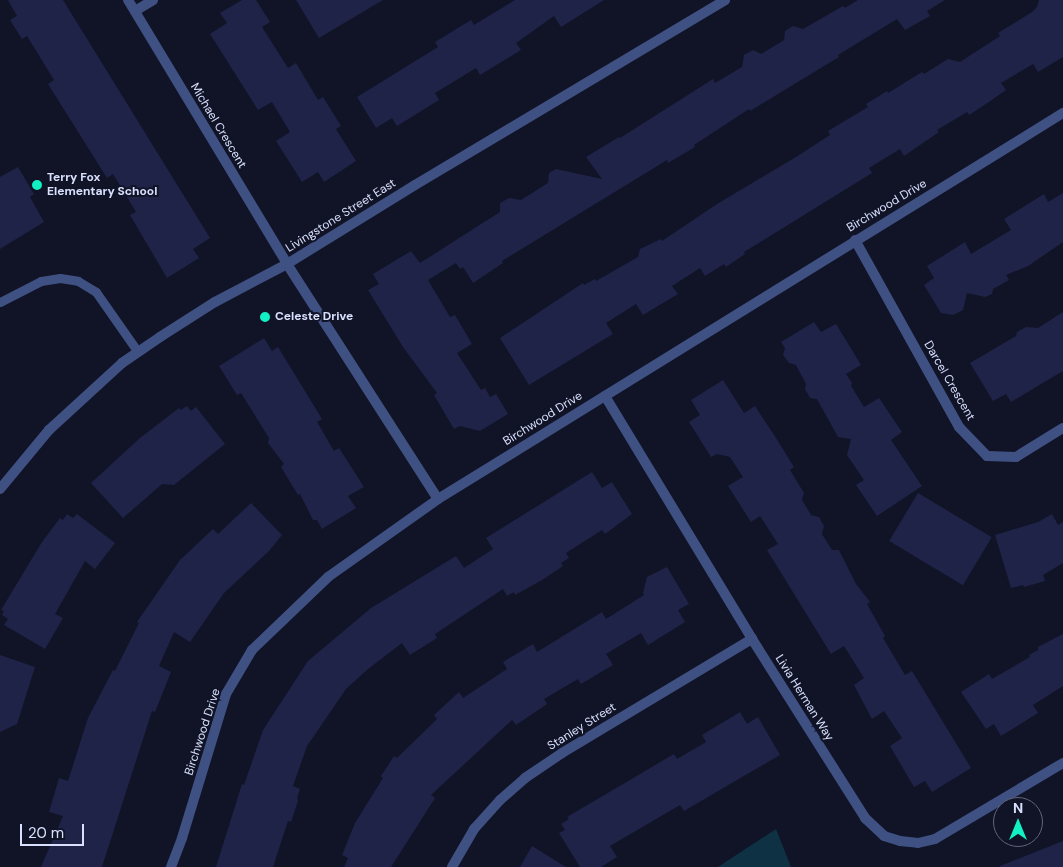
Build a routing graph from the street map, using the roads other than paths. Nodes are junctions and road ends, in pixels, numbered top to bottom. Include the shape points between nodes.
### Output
1 (128, 0) edge
2 (153, 0) edge
3 (725, 0) edge
4 (135, 11) junction
5 (1063, 113) edge
6 (855, 240) junction
7 (287, 264) junction
8 (0, 302) edge
9 (138, 352) junction
10 (605, 396) junction
11 (1063, 428) edge
12 (0, 489) edge
13 (438, 499) junction
14 (752, 639) junction
15 (1063, 763) edge
16 (171, 867) edge
17 (452, 867) edge

1 - 4 street, Michael Crescent
2 - 4 street
3 - 7 street, Livingstone Street East
4 - 7 street, Michael Crescent
5 - 6 street, Birchwood Drive
6 - 10 street, Birchwood Drive
6 - 11 street, Darcel Crescent via 959,427 987,456 1016,457
7 - 9 street, Livingstone Street East via 215,302
7 - 13 street
8 - 9 lane via 42,281 60,278 78,281 99,296
9 - 12 street, Livingstone Street East via 49,430
10 - 13 street, Birchwood Drive
10 - 14 street, Livia Herman Way
13 - 16 street, Birchwood Drive via 328,577 252,650 226,694
14 - 15 street, Livia Herman Way via 865,818 884,836 900,842 918,843 935,839
14 - 17 street, Stanley Street via 525,778 474,829

